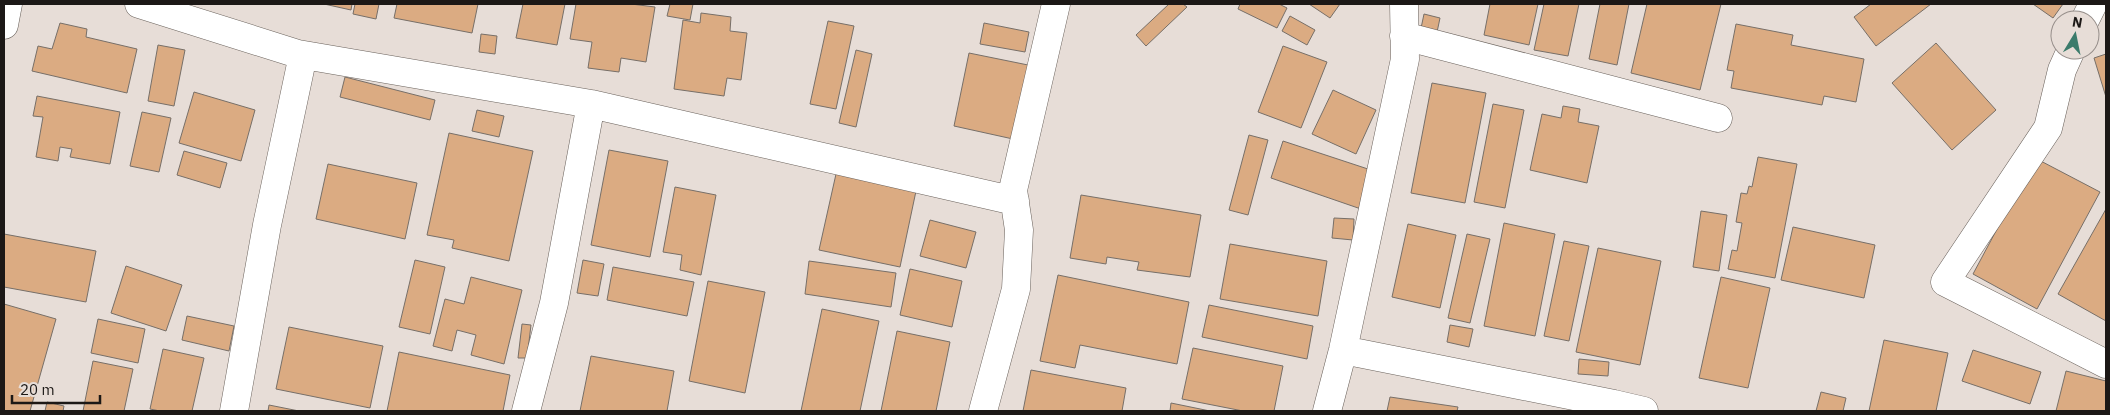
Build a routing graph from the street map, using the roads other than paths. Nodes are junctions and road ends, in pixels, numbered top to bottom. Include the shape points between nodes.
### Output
1 (8, 4) edge
2 (140, 4) edge
3 (1056, 4) edge
4 (1404, 4) edge
5 (4, 25) edge
6 (1404, 36) junction
7 (303, 55) junction
8 (2066, 60) edge
9 (591, 104) junction
10 (1718, 118) dead end
11 (1015, 201) junction
12 (1342, 350) junction
13 (2106, 364) edge
14 (234, 411) edge
15 (526, 411) edge
16 (984, 411) edge
17 (1327, 411) edge
18 (1644, 411) edge

1 - 5 street
2 - 7 street
3 - 11 street via 1013,190
4 - 6 street
6 - 10 street
6 - 12 street via 1405,59
7 - 9 street
7 - 14 street via 267,225
8 - 13 street via 2048,128 1945,282
9 - 11 street
9 - 15 street via 554,302
11 - 16 street via 1019,230 1016,289
12 - 17 street
12 - 18 street

